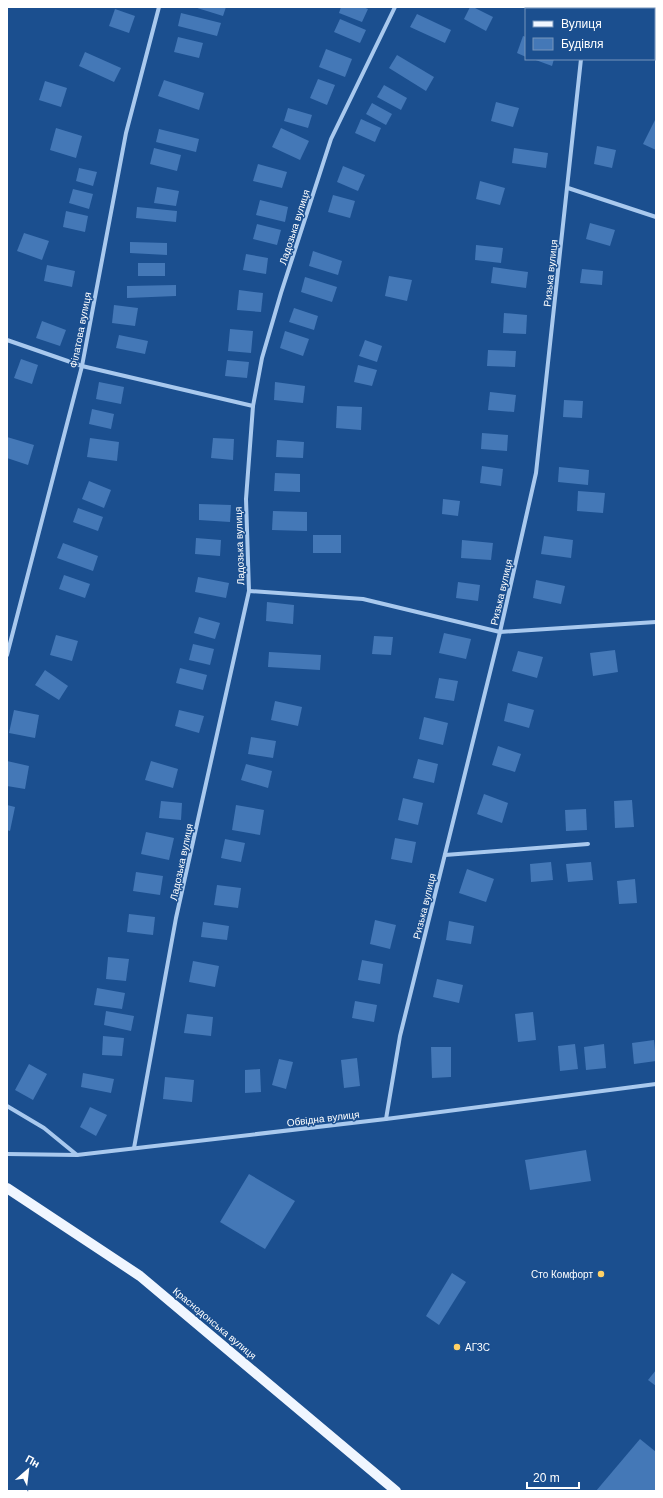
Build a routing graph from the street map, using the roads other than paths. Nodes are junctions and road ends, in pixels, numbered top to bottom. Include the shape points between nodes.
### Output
1 (159, 7) edge
2 (396, 7) edge
3 (581, 60) edge
4 (568, 188) junction
5 (656, 217) edge
6 (7, 340) edge
7 (82, 366) junction
8 (252, 406) junction
9 (249, 591) junction
10 (656, 622) edge
11 (500, 632) junction
12 (7, 654) edge
13 (588, 844) dead end
14 (445, 855) junction
15 (656, 1084) edge
16 (7, 1106) edge
17 (386, 1119) junction
18 (134, 1148) junction
19 (7, 1154) edge
20 (77, 1155) junction
21 (7, 1188) edge
22 (396, 1491) edge

1 - 7 street, Філатова вулиця via 126,133
2 - 8 street, Ладозька вулиця via 331,139 281,293 262,358
3 - 4 street, Ризька вулиця
4 - 5 street
4 - 11 street, Ризька вулиця via 536,473
6 - 7 street
7 - 8 street
7 - 12 street, Філатова вулиця
8 - 9 street, Ладозька вулиця via 246,499
9 - 11 street via 363,599
9 - 18 street, Ладозька вулиця via 176,918
10 - 11 street
11 - 14 street, Ризька вулиця
13 - 14 street
14 - 17 street, Ризька вулиця via 400,1036
15 - 17 street, Обвідна вулиця
16 - 20 street via 44,1128
17 - 18 street, Обвідна вулиця
18 - 20 street, Обвідна вулиця
19 - 20 street, Обвідна вулиця
21 - 22 main road, Краснодонська вулиця via 140,1276

